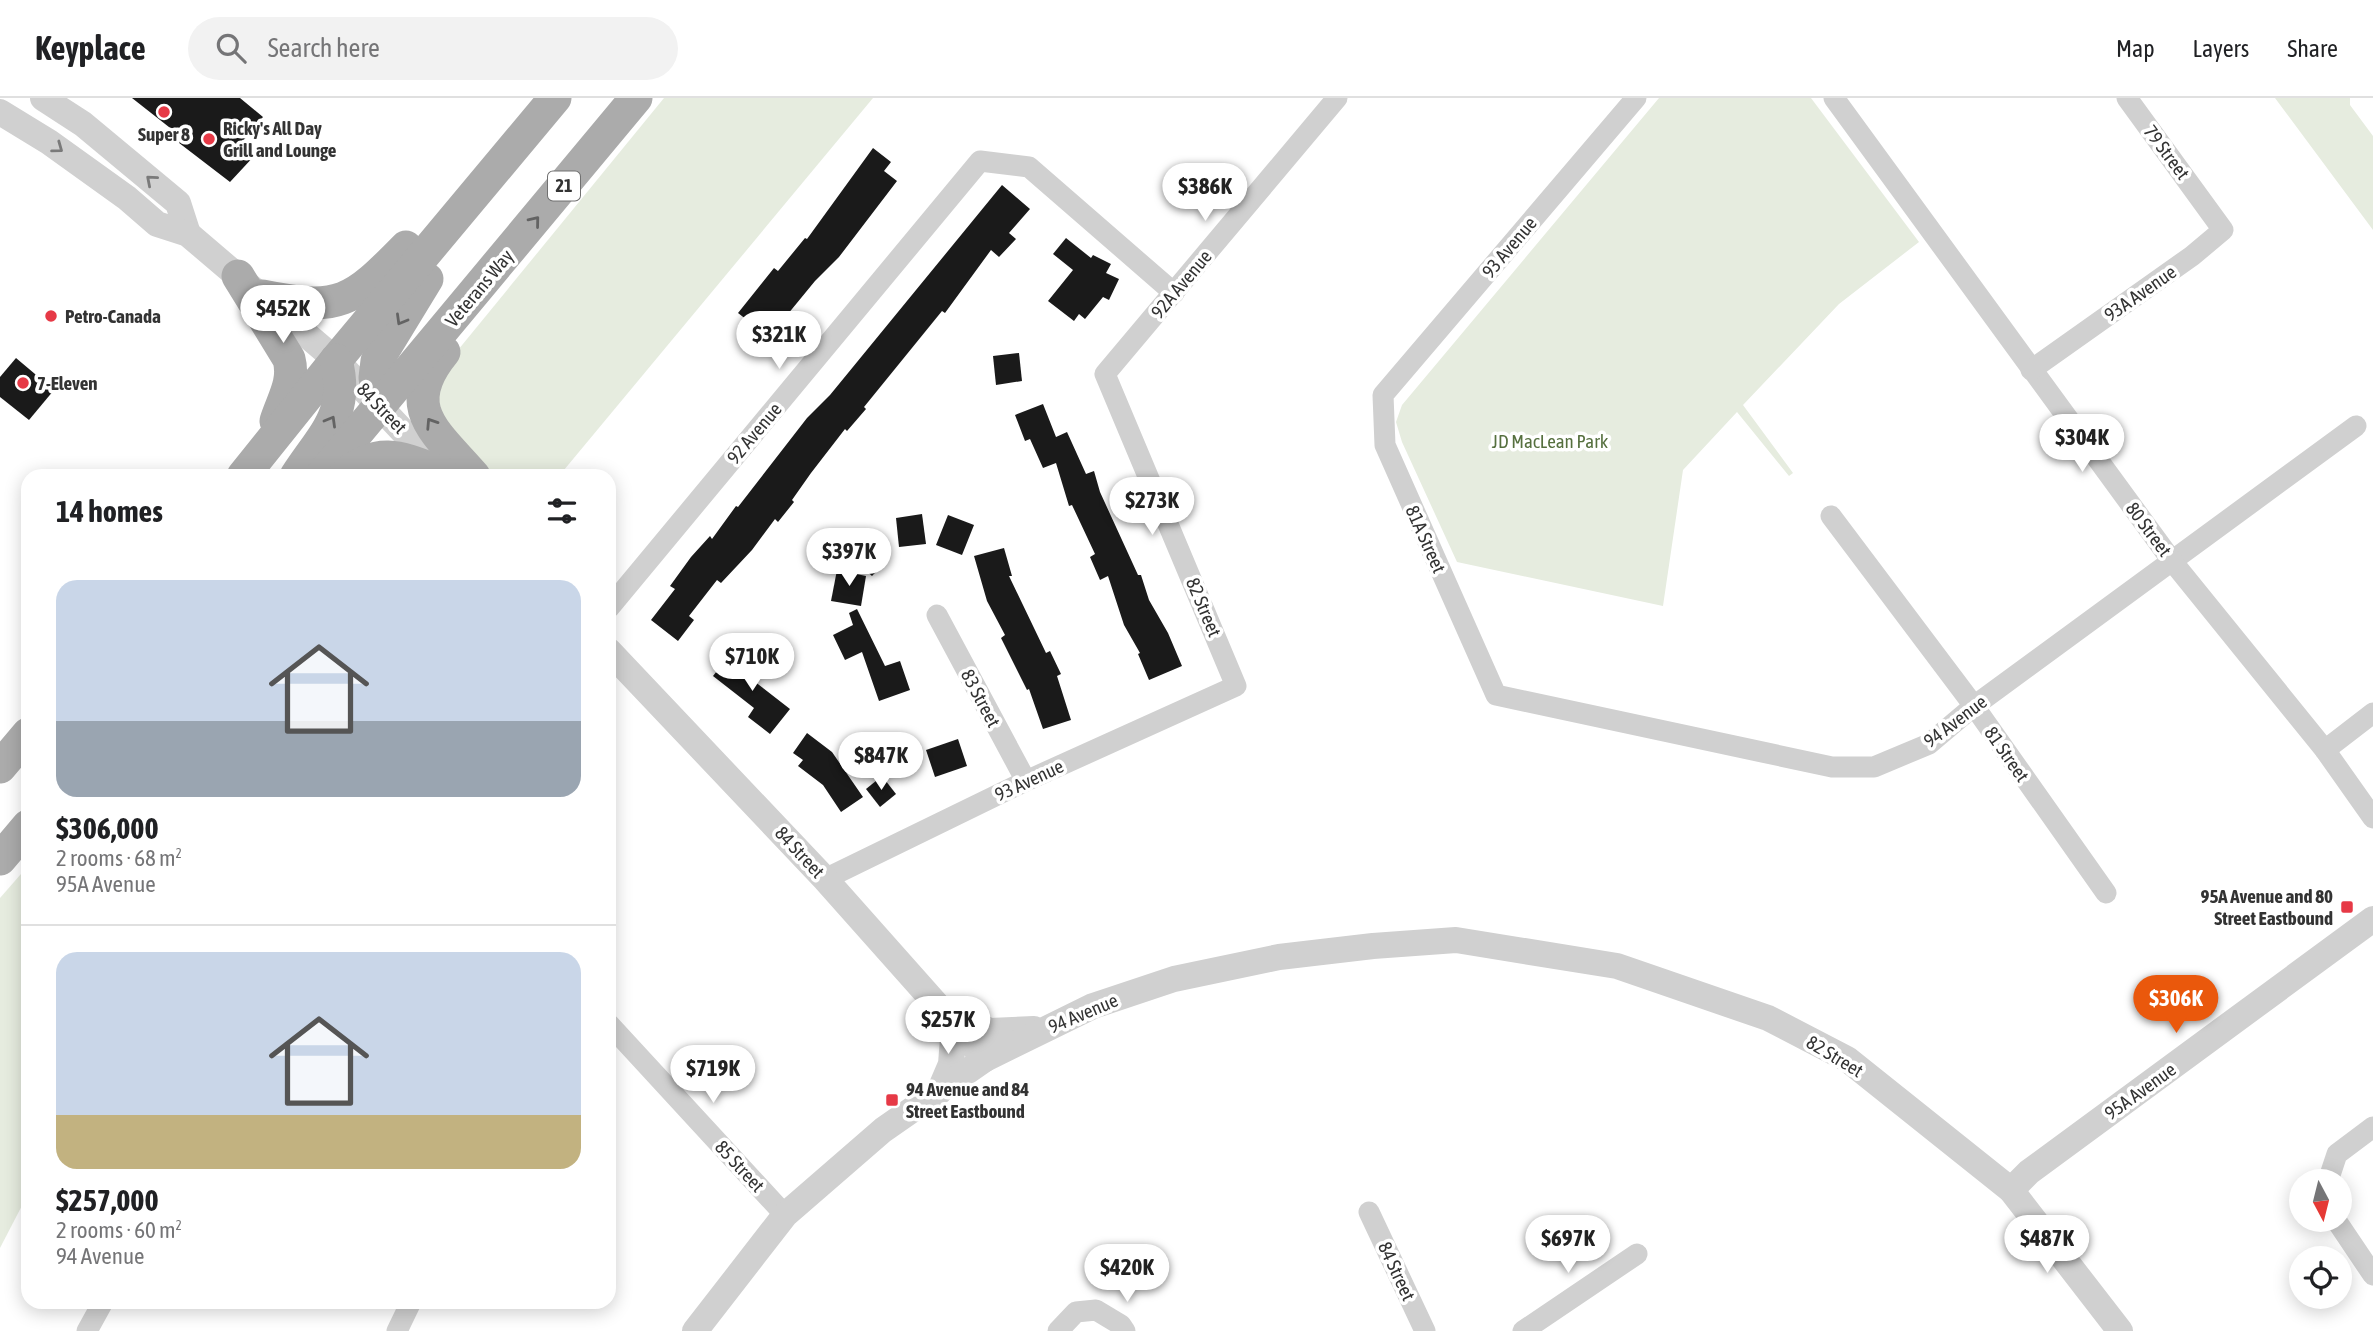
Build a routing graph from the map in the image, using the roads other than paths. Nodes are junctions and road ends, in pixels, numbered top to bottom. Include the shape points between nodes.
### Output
1 (43, 98) edge
2 (555, 98) edge
3 (636, 98) edge
4 (1636, 98) edge
5 (1834, 98) edge
6 (2127, 98) edge
7 (1331, 100) edge
8 (0, 112) edge
9 (507, 157) junction
10 (473, 198) junction
11 (2207, 206) joint
12 (188, 234) junction
13 (492, 274) junction
14 (250, 286) junction
15 (1174, 293) junction
16 (336, 360) junction
17 (2031, 370) junction
18 (1105, 374) joint
19 (1383, 395) joint
20 (380, 407) junction
21 (2356, 426) dead end
22 (269, 445) junction
23 (249, 469) edge
24 (300, 469) edge
25 (327, 469) edge
26 (354, 469) edge
27 (434, 469) edge
28 (447, 469) edge
29 (450, 469) edge
30 (1831, 516) dead end
31 (2172, 561) junction
32 (616, 600) edge
33 (937, 615) dead end
34 (616, 657) edge
35 (1488, 678) joint
36 (1236, 686) joint
37 (1974, 706) junction
38 (2373, 713) edge
39 (21, 742) edge
40 (2325, 750) junction
41 (0, 767) edge
42 (1026, 781) junction
43 (2373, 818) edge
44 (21, 834) edge
45 (0, 859) edge
46 (825, 879) junction
47 (2106, 893) dead end
48 (2373, 919) edge
49 (1456, 940) joint
50 (948, 1019) junction
51 (1048, 1028) junction
52 (616, 1032) edge
53 (985, 1059) junction
54 (939, 1092) junction
55 (2373, 1128) edge
56 (2332, 1169) edge
57 (2011, 1189) junction
58 (1369, 1212) dead end
59 (785, 1215) junction
60 (2344, 1232) edge
61 (1637, 1254) dead end
62 (2373, 1275) edge
63 (99, 1309) edge
64 (408, 1309) edge
65 (87, 1331) edge
66 (397, 1331) edge
67 (695, 1331) edge
68 (1058, 1331) edge
69 (1125, 1331) edge
70 (1425, 1331) edge
71 (1523, 1331) edge
72 (2120, 1331) edge

12 -> 1 street, 84 Street via 178,203 83,124
2 - 9 main road
13 -> 3 main road, Veterans Way / 21
4 - 19 street, 93 Avenue
5 - 17 street, 80 Street
6 - 11 street, 79 Street
7 - 15 street, 92A Avenue
8 -> 12 street, 84 Street via 50,142 157,224
9 - 10 main road
9 - 14 main road via 462,192 368,286 353,294 302,304
10 - 16 main road
10 -> 20 main road via 377,361
11 - 17 street, 93A Avenue via 2223,230
12 - 14 street, 84 Street
13 - 20 main road, Veterans Way / 21
29 -> 13 main road via 428,420 422,389 431,368 476,314
14 - 16 street, 84 Street
14 - 22 main road via 291,368 289,390
15 - 18 street, 92A Avenue
15 - 32 street, 92 Avenue via 1028,167 980,161
16 - 20 street, 84 Street
16 - 22 main road
24 -> 16 main road via 341,403
17 - 31 street, 80 Street
18 - 36 street, 82 Street
19 - 35 street, 81A Street via 1385,445
20 - 25 main road, Veterans Way / 21
20 - 28 street, 84 Street
21 - 31 street, 94 Avenue
22 - 23 main road
26 - 27 main road via 383,456
30 - 37 street, 81 Street
31 - 37 street, 94 Avenue
31 - 40 street, 80 Street
33 - 42 street, 83 Street
34 - 46 street, 84 Street
35 - 37 street, 94 Avenue via 1496,695 1832,768 1874,767 1929,744
36 - 42 street, 93 Avenue
37 - 47 street, 81 Street
38 - 40 street
39 - 41 main road
40 - 43 street, 80 Street
42 - 46 street, 93 Avenue
44 - 45 main road
46 - 50 street, 84 Street
48 - 57 street, 95A Avenue
49 - 51 street, 94 Avenue via 1279,957 1174,979 1093,1006
49 - 57 street, 82 Street via 1617,966 1768,1018 1847,1059
50 - 51 street via 990,1031
50 - 53 street, 84 Street
50 - 54 street via 951,1064
51 - 53 street, 94 Avenue
52 - 59 street, 85 Street
53 - 54 street, 94 Avenue
54 - 59 street, 94 Avenue via 883,1130
55 - 56 street via 2337,1154
57 - 72 street, 82 Street
58 - 70 street, 84 Street
59 - 67 street, 94 Avenue
60 - 62 street
61 - 71 street
63 - 65 street
64 - 66 street
68 - 69 street via 1076,1312 1096,1310

